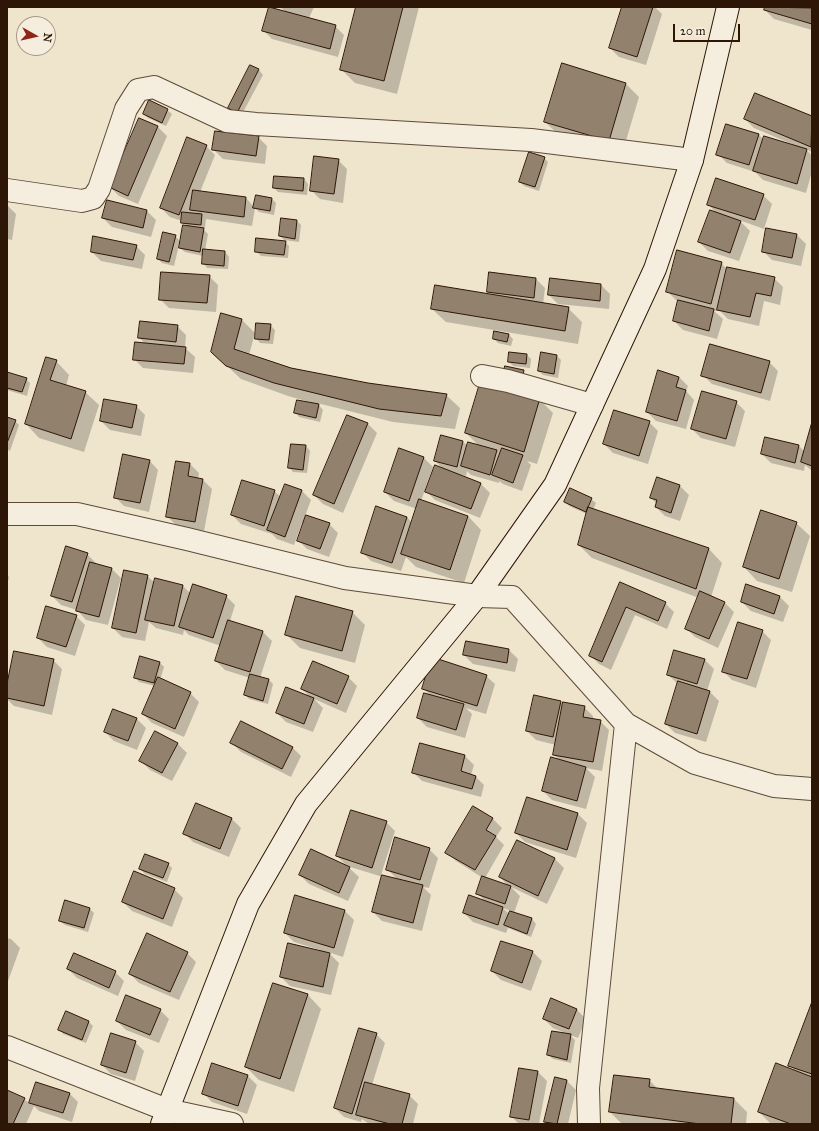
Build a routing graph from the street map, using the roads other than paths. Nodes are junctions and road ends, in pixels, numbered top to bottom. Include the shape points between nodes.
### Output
1 (728, 7) edge
2 (692, 160) junction
3 (7, 190) edge
4 (482, 376) dead end
5 (592, 405) junction
6 (7, 514) edge
7 (477, 596) junction
8 (626, 724) junction
9 (812, 789) edge
10 (7, 1047) edge
11 (164, 1117) edge
12 (232, 1124) edge
13 (589, 1124) edge

1 - 2 street
2 - 3 street via 531,140 227,121 154,87 138,90 126,109 99,189 93,198 82,201
2 - 5 street via 655,269
4 - 5 street
5 - 7 street via 555,485
6 - 7 street via 77,514 345,578
7 - 8 street via 512,597
7 - 11 street via 306,804 248,904
8 - 9 street via 695,763 774,786
8 - 13 street via 588,1088
10 - 11 street
11 - 12 street

